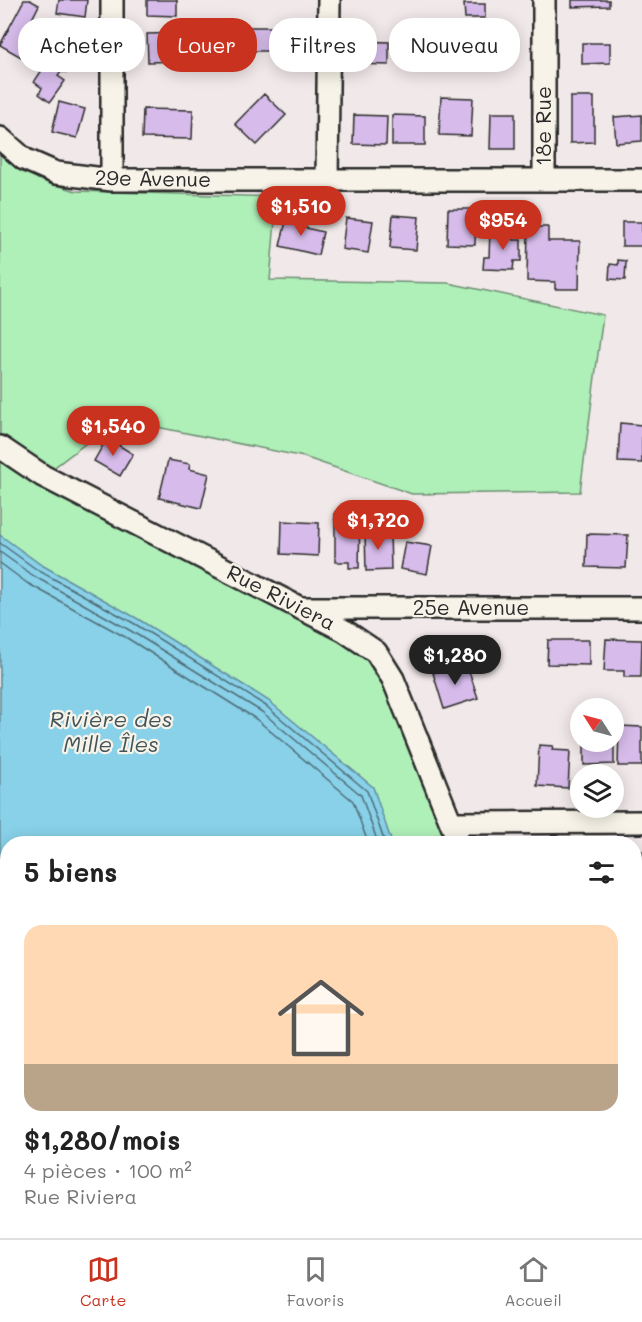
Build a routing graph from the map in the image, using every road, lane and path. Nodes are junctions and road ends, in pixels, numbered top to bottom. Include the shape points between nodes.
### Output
1 (112, 0) edge
2 (329, 0) edge
3 (544, 0) edge
4 (0, 138) edge
5 (112, 180) junction
6 (327, 180) junction
7 (544, 180) junction
8 (642, 180) edge
9 (0, 447) edge
10 (300, 608) junction
11 (642, 608) edge
12 (642, 822) edge
13 (452, 823) junction
14 (457, 836) edge

1 - 5 street
2 - 6 street
3 - 7 street, 18e Rue
4 - 5 street, 29e Avenue via 24,159 56,174
5 - 6 street, 29e Avenue
6 - 7 street, 29e Avenue
7 - 8 street, 29e Avenue
9 - 10 street, Rue Riviera via 43,476
10 - 11 street, 25e Avenue
10 - 13 street, Rue Riviera via 376,652 393,679
12 - 13 street
13 - 14 street, Rue Riviera

